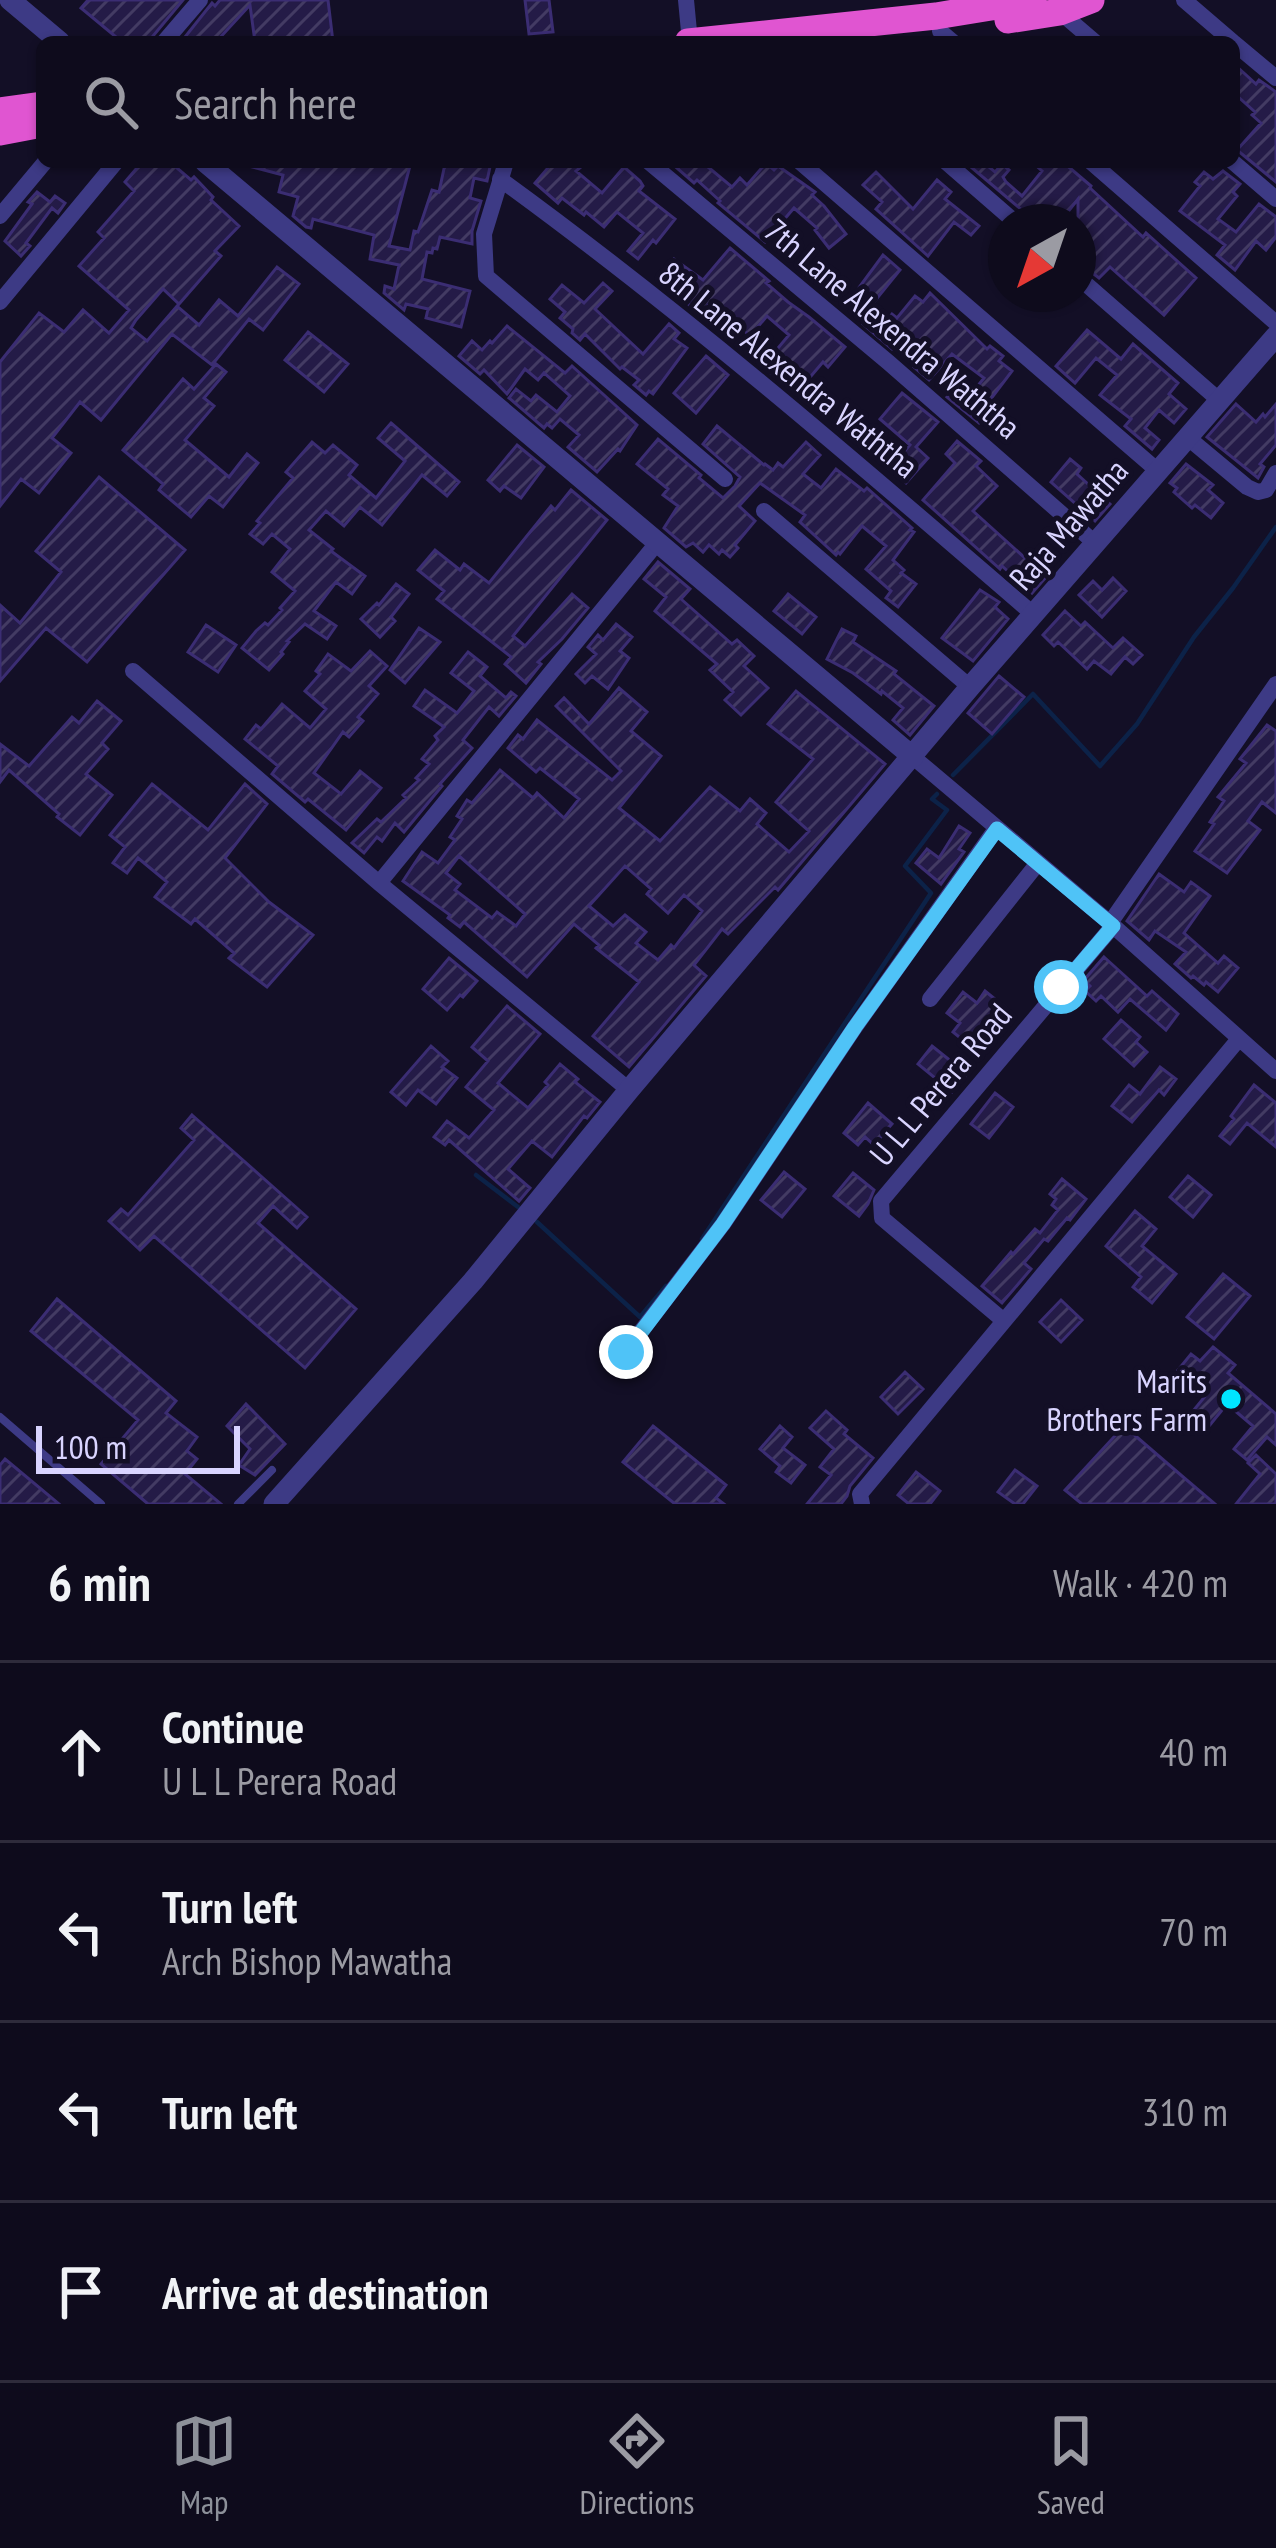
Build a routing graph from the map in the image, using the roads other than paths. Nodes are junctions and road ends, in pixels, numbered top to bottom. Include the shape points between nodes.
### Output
1 (10, 0) edge
2 (200, 0) edge
3 (686, 0) edge
4 (1033, 0) edge
5 (1091, 0) edge
6 (1184, 0) edge
7 (1060, 12) junction
8 (53, 36) edge
9 (169, 36) edge
10 (689, 36) edge
11 (807, 36) edge
12 (947, 36) edge
13 (1088, 36) edge
14 (1227, 36) edge
15 (1240, 47) edge
16 (1276, 78) edge
17 (36, 106) edge
18 (0, 110) edge
19 (36, 125) edge
20 (0, 132) edge
21 (40, 168) edge
22 (111, 168) edge
23 (212, 168) edge
24 (656, 168) edge
25 (807, 168) edge
26 (953, 168) edge
27 (1098, 168) edge
28 (1240, 168) edge
29 (503, 171) edge
30 (1276, 199) edge
31 (994, 204) edge
32 (0, 216) edge
33 (1096, 293) edge
34 (0, 302) edge
35 (1276, 323) edge
36 (1276, 337) edge
37 (1220, 401) junction
38 (1187, 437) junction
39 (1158, 471) junction
40 (1276, 472) edge
41 (725, 478) dead end
42 (764, 511) dead end
43 (657, 543) junction
44 (1095, 544) junction
45 (1033, 614) junction
46 (133, 671) dead end
47 (1276, 684) edge
48 (970, 687) junction
49 (913, 757) junction
50 (997, 829) junction
51 (1038, 863) junction
52 (379, 883) junction
53 (1111, 925) junction
54 (930, 999) dead end
55 (1238, 1040) junction
56 (1274, 1066) edge
57 (629, 1090) junction
58 (1004, 1322) junction
59 (626, 1352) dead end
60 (0, 1417) edge
61 (272, 1470) dead end
62 (860, 1503) edge
63 (100, 1504) edge
64 (238, 1504) edge
65 (274, 1504) edge

1 - 8 street
2 - 9 street
3 - 10 street
4 - 11 highway
5 - 7 highway
6 - 14 street
7 - 12 highway
7 - 13 street
15 - 16 street
17 - 18 highway
19 - 20 highway
21 - 32 street
22 - 34 street
23 - 43 street
24 - 44 street, 7th Lane Alexendra Waththa
25 - 39 street
26 - 31 street
27 - 35 street
28 - 30 street
29 - 41 street via 484,234 486,276
29 - 45 street, 8th Lane Alexendra Waththa
33 - 37 street
36 - 37 street, Raja Mawatha
37 - 38 street, Raja Mawatha
38 - 39 street, Raja Mawatha
38 - 40 street via 1247,487 1266,490
39 - 44 street, Raja Mawatha
42 - 48 street
43 - 49 street
43 - 52 street
44 - 45 street, Raja Mawatha
45 - 48 street, Raja Mawatha
46 - 52 street
47 - 53 street, U L L Perera Road
48 - 49 street, Raja Mawatha
49 - 50 street
49 - 57 street, Raja Mawatha
50 - 51 street
50 - 59 street
51 - 53 street
51 - 54 street
52 - 57 street
53 - 55 street
53 - 58 street, U L L Perera Road via 881,1201 882,1218
55 - 56 street
55 - 58 street
57 - 65 street, Raja Mawatha
58 - 62 street
60 - 63 lane
61 - 64 lane

